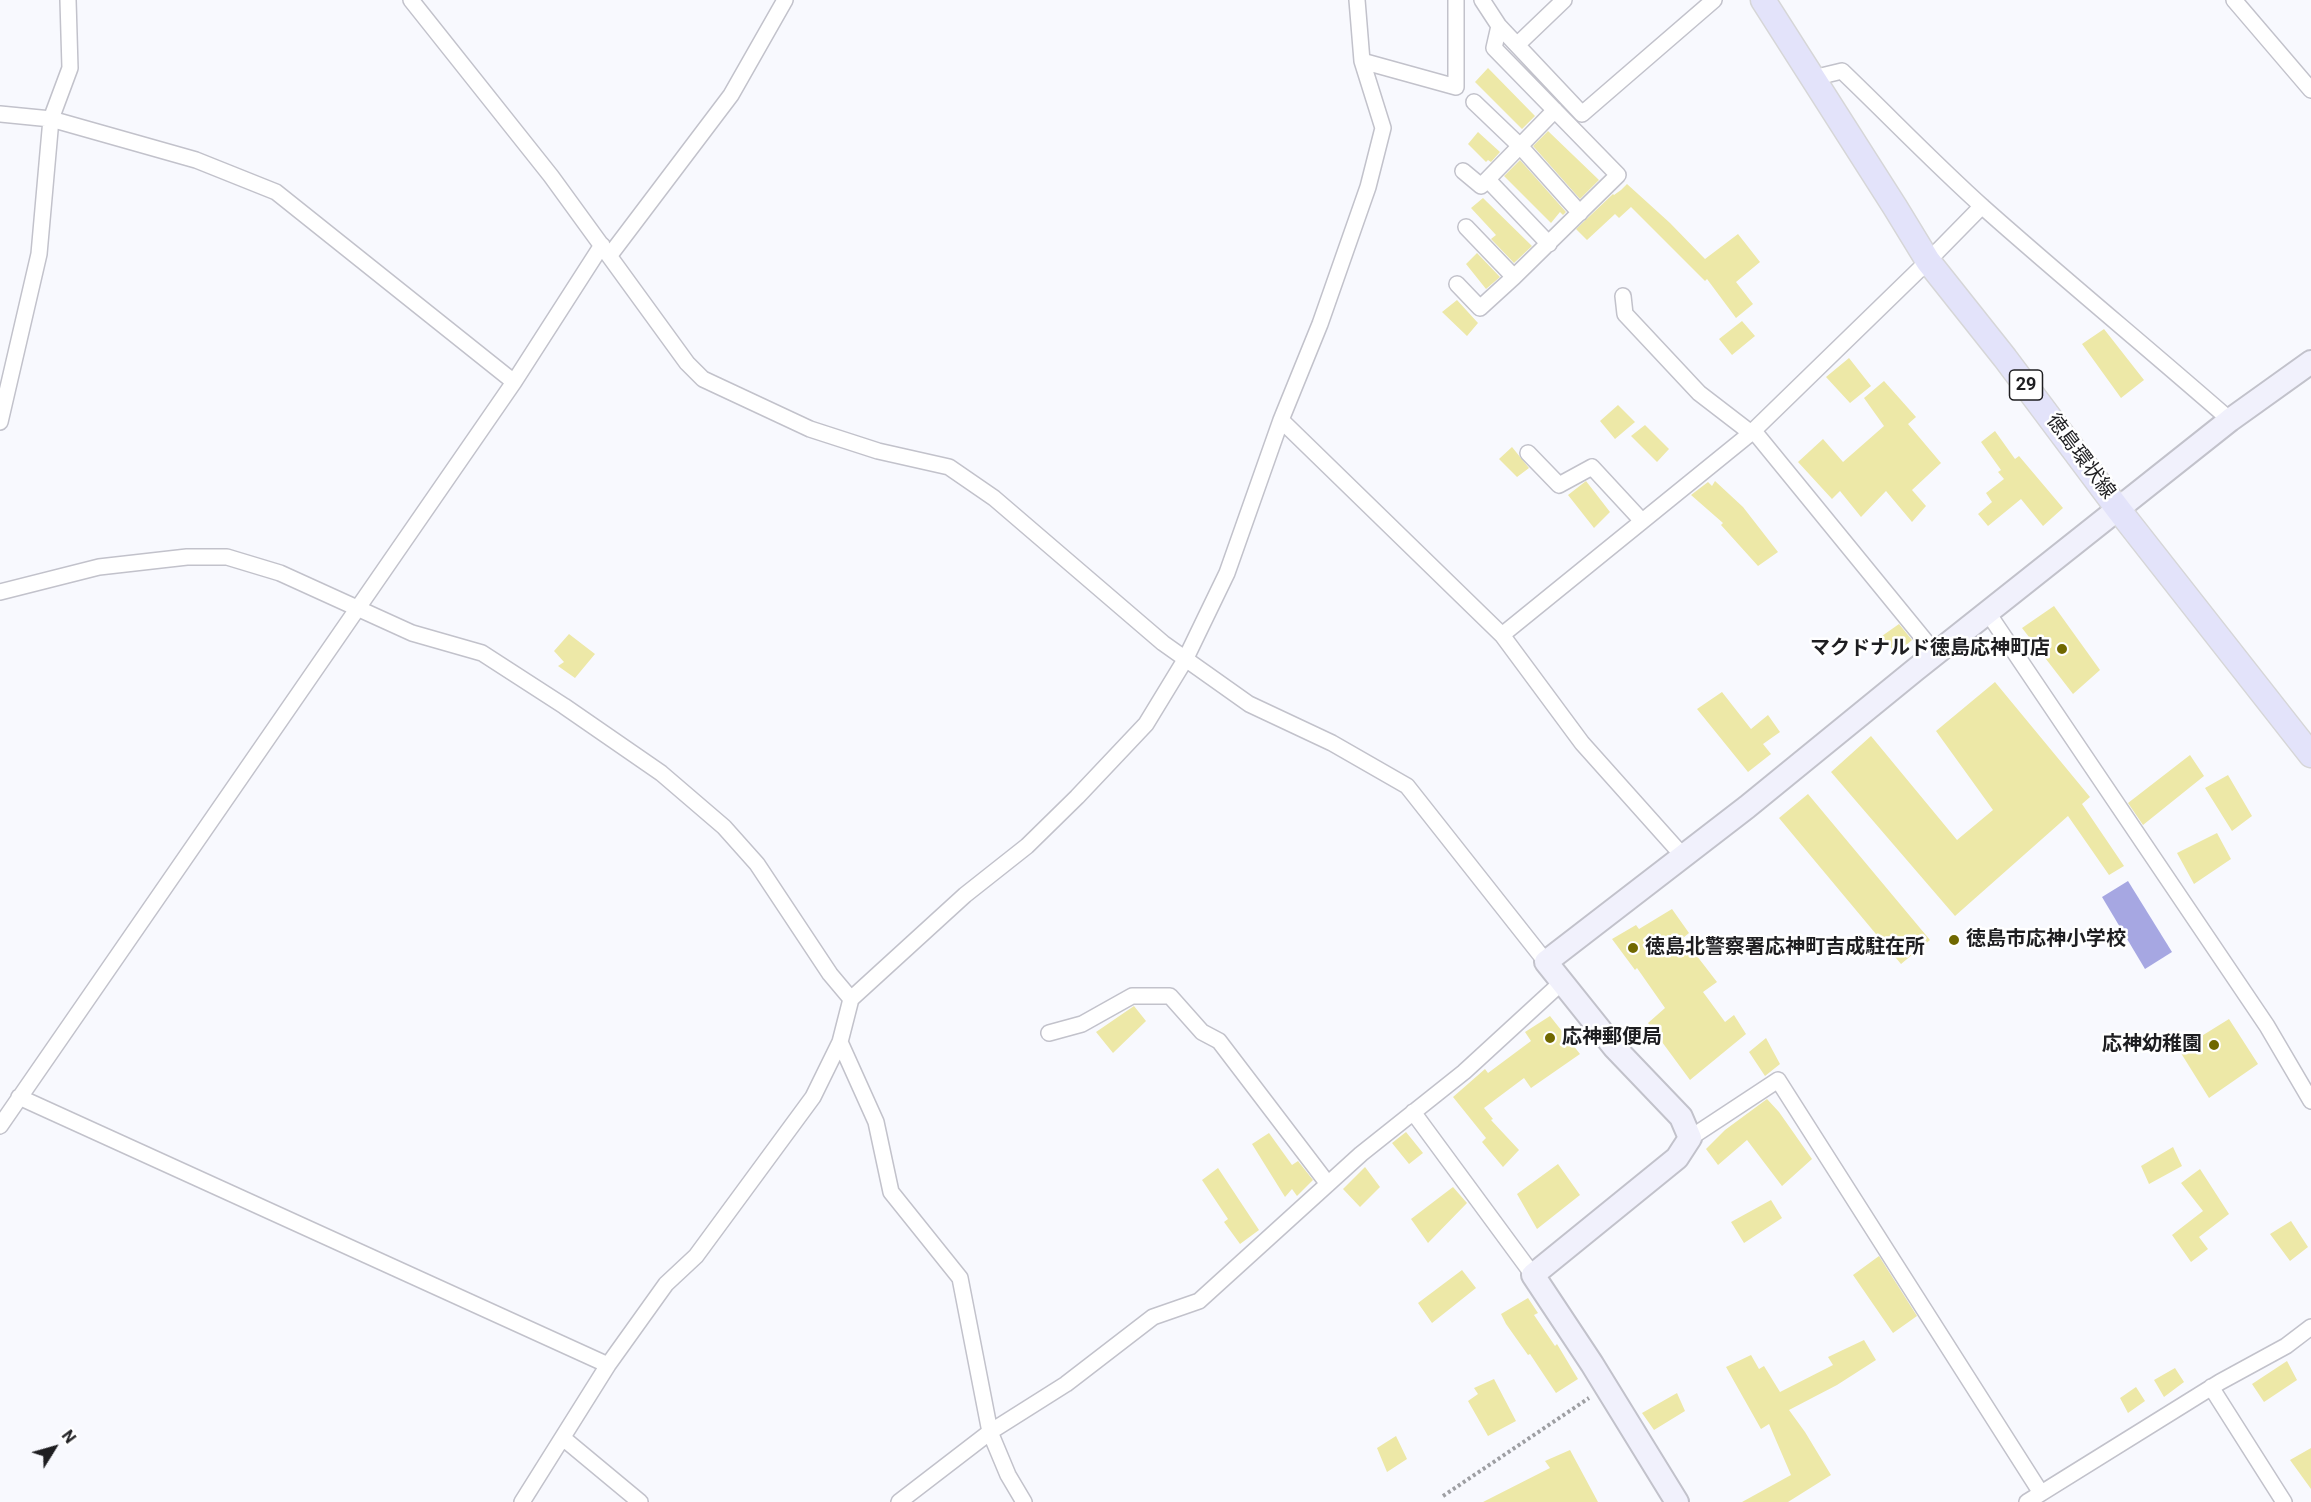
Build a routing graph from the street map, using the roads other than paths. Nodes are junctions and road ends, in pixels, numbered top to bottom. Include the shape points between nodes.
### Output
1 (68, 0) edge
2 (411, 0) edge
3 (785, 0) edge
4 (1357, 0) edge
5 (1456, 0) edge
6 (1482, 0) edge
7 (1564, 0) edge
8 (1714, 0) edge
9 (1763, 0) edge
10 (2234, 0) edge
11 (1499, 26) junction
12 (1517, 45) junction
13 (1362, 61) junction
14 (1813, 78) junction
15 (2311, 90) edge
16 (1474, 102) dead end
17 (1555, 111) junction
18 (0, 114) edge
19 (51, 118) junction
20 (1520, 146) junction
21 (1463, 171) dead end
22 (1488, 180) junction
23 (1982, 206) junction
24 (1580, 213) junction
25 (1466, 227) dead end
26 (1548, 244) junction
27 (606, 250) junction
28 (1928, 261) junction
29 (1514, 277) junction
30 (1457, 284) dead end
31 (1623, 296) dead end
32 (2311, 362) edge
33 (514, 382) junction
34 (1281, 420) junction
35 (2230, 420) junction
36 (0, 422) edge
37 (1752, 431) junction
38 (1528, 453) dead end
39 (2118, 508) junction
40 (1642, 521) junction
41 (0, 592) edge
42 (357, 607) junction
43 (1988, 613) junction
44 (1502, 635) junction
45 (1936, 654) junction
46 (1185, 660) junction
47 (2311, 755) edge
48 (1683, 856) junction
49 (1545, 962) junction
50 (1561, 983) junction
51 (851, 999) junction
52 (1049, 1033) dead end
53 (840, 1042) junction
54 (2311, 1101) edge
55 (10, 1104) edge
56 (1413, 1112) junction
57 (0, 1126) edge
58 (1690, 1138) junction
59 (1328, 1184) junction
60 (1533, 1275) junction
61 (2311, 1327) edge
62 (608, 1365) junction
63 (2211, 1387) junction
64 (990, 1432) junction
65 (563, 1438) junction
66 (2041, 1493) junction
67 (522, 1502) edge
68 (640, 1502) edge
69 (899, 1502) edge
70 (1024, 1502) edge
71 (1677, 1502) edge
72 (2027, 1502) edge
73 (2284, 1502) edge

1 - 19 street via 70,68
2 - 27 street
3 - 27 street via 731,95
4 - 13 street
5 - 13 street via 1456,87
6 - 11 street
7 - 12 street
8 - 12 street via 1582,114
9 - 14 main road, 徳島環状線 / 29
10 - 15 street
11 - 12 street
11 - 17 street via 1494,48
13 - 34 street via 1383,128 1364,198 1320,324
14 - 23 street via 1842,71
14 - 28 main road, 徳島環状線 / 29
16 - 20 street
17 - 20 street
17 - 24 street via 1618,175
18 - 19 street
19 - 33 street via 196,160 276,192
19 - 36 street via 39,254
20 - 22 street
20 - 24 street
21 - 22 street via 1481,186
22 - 26 street
23 - 28 street
23 - 35 street
24 - 26 street
25 - 29 street
26 - 29 street
27 - 33 street
27 - 46 street via 687,363 703,379 810,429 878,451 949,467 994,498
28 - 37 street
28 - 39 main road, 徳島環状線 / 29
29 - 30 street via 1480,308
31 - 37 street via 1625,314 1699,393
32 - 35 street
33 - 42 street
34 - 44 street
34 - 46 street via 1227,573
35 - 39 street
37 - 40 street
37 - 45 street
38 - 40 street via 1558,485 1592,467
39 - 43 street
39 - 47 main road, 徳島環状線 / 29
40 - 44 street
41 - 42 street via 99,567 188,557 227,557 280,573
42 - 51 street via 412,633 482,653 661,773 724,827 757,864
42 - 55 street
43 - 45 street
43 - 54 street via 2267,1026
44 - 48 street via 1582,743
45 - 48 street
46 - 49 street via 1249,704 1332,743 1407,786
46 - 51 street via 1146,724 1077,797 1027,846 964,895
48 - 49 street
49 - 50 street
50 - 56 street via 1464,1072
50 - 58 street via 1614,1047 1681,1117
51 - 53 street
52 - 59 street via 1082,1024 1132,996 1170,996 1202,1032 1219,1041
53 - 62 street via 813,1097 696,1256 666,1284
53 - 64 street via 876,1122 891,1192 960,1278
55 - 57 street
55 - 62 street
56 - 59 street
56 - 60 street
58 - 60 street via 1677,1158
58 - 66 street via 1778,1080
59 - 64 street via 1199,1301 1153,1317 1066,1384
60 - 71 street
61 - 63 street via 2286,1347
62 - 65 street
63 - 66 street
63 - 73 street
64 - 69 street
64 - 70 street
65 - 67 street
65 - 68 street
66 - 72 street

